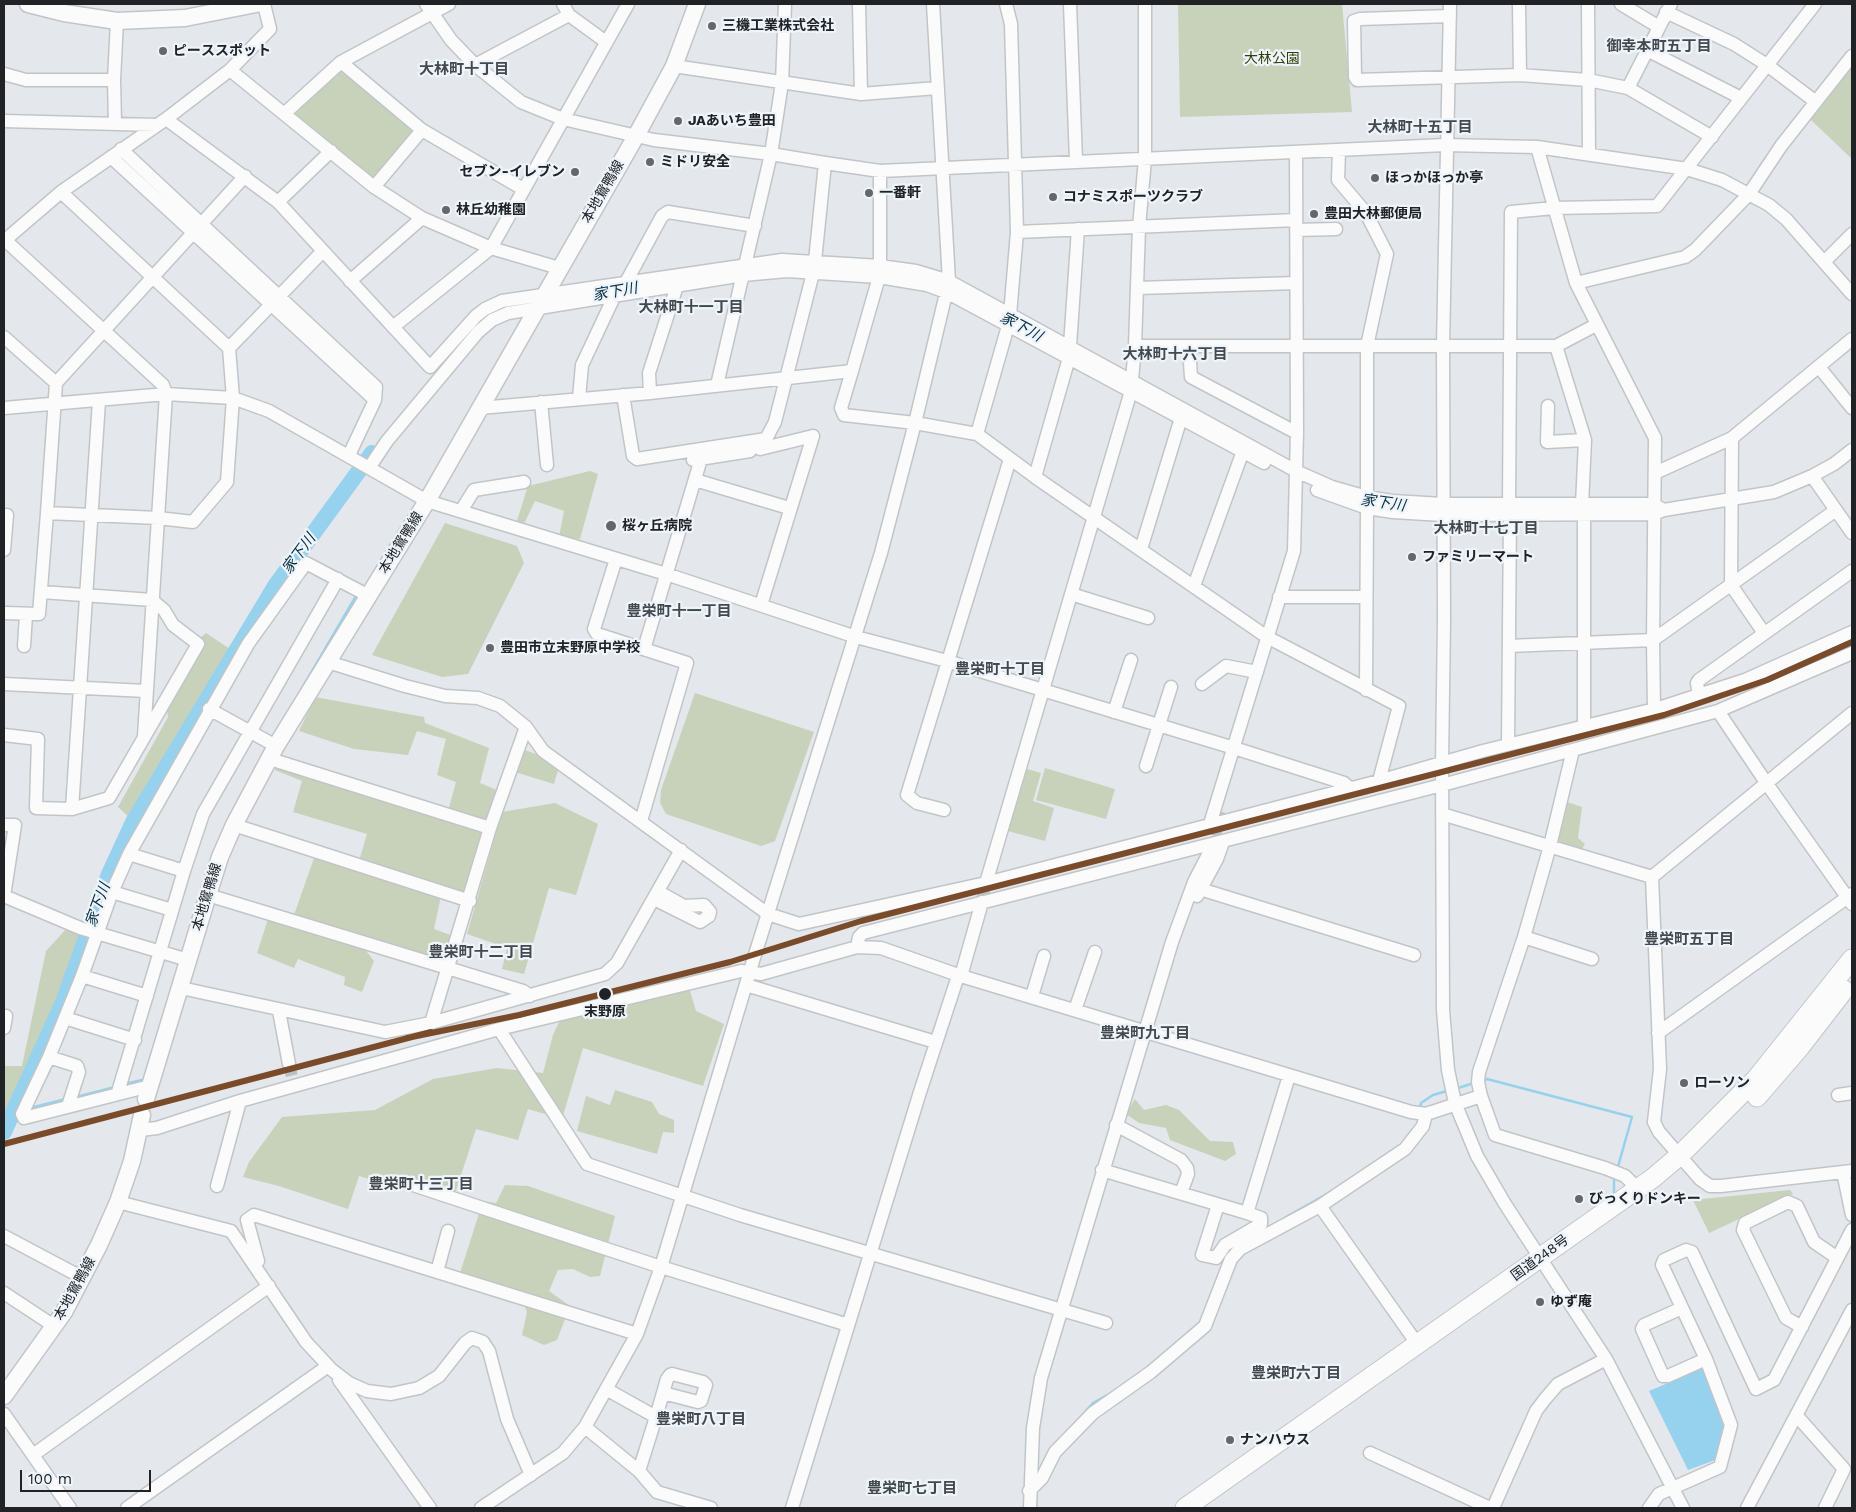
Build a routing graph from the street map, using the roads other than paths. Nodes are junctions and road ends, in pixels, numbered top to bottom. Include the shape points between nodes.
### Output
1 (28, 4) edge
2 (256, 4) edge
3 (264, 4) edge
4 (449, 4) edge
5 (628, 4) edge
6 (697, 4) edge
7 (786, 4) edge
8 (859, 4) edge
9 (933, 4) edge
10 (1006, 4) edge
11 (1070, 4) edge
12 (1145, 4) edge
13 (1519, 4) edge
14 (1588, 4) edge
15 (1621, 4) edge
16 (1815, 4) edge
17 (428, 8) edge
18 (1668, 8) edge
19 (566, 9) edge
20 (1450, 10) edge
21 (117, 21) junction
22 (1658, 27) junction
23 (606, 42) junction
24 (1647, 50) junction
25 (1852, 56) edge
26 (341, 62) junction
27 (476, 65) junction
28 (1768, 65) junction
29 (674, 66) junction
30 (230, 70) junction
31 (4, 74) edge
32 (1520, 75) junction
33 (1448, 76) junction
34 (114, 80) junction
35 (1588, 80) junction
36 (782, 82) junction
37 (937, 88) junction
38 (1628, 88) junction
39 (861, 94) junction
40 (1741, 98) junction
41 (1816, 102) junction
42 (285, 113) junction
43 (563, 119) junction
44 (4, 121) edge
45 (162, 122) junction
46 (115, 123) junction
47 (422, 130) junction
48 (636, 136) junction
49 (1712, 137) junction
50 (1446, 145) junction
51 (1537, 147) junction
52 (331, 151) junction
53 (1339, 151) junction
54 (116, 153) junction
55 (1296, 153) junction
56 (771, 154) junction
57 (1589, 154) junction
58 (1145, 159) junction
59 (1076, 160) junction
60 (825, 163) junction
61 (1014, 165) junction
62 (941, 168) junction
63 (1687, 169) junction
64 (880, 170) junction
65 (245, 176) junction
66 (374, 186) junction
67 (523, 189) junction
68 (61, 192) junction
69 (1749, 194) junction
70 (278, 202) junction
71 (1554, 208) junction
72 (422, 218) junction
73 (203, 224) junction
74 (1296, 225) junction
75 (755, 226) junction
76 (1139, 227) junction
77 (1078, 229) junction
78 (1336, 229) dead end
79 (1017, 232) junction
80 (193, 234) junction
81 (1852, 234) edge
82 (5, 240) edge
83 (491, 248) junction
84 (322, 252) junction
85 (1825, 261) junction
86 (814, 267) junction
87 (559, 268) junction
88 (744, 270) junction
89 (879, 271) junction
90 (154, 278) junction
91 (350, 281) junction
92 (1296, 283) junction
93 (1576, 283) junction
94 (625, 284) junction
95 (678, 286) junction
96 (947, 287) junction
97 (1138, 288) junction
98 (1852, 294) edge
99 (280, 296) junction
100 (614, 297) junction
101 (540, 303) junction
102 (271, 306) junction
103 (1009, 320) junction
104 (1596, 325) junction
105 (393, 327) junction
106 (104, 331) junction
107 (4, 337) edge
108 (1852, 338) edge
109 (1135, 346) junction
110 (1296, 346) junction
111 (1367, 346) junction
112 (1443, 346) junction
113 (1556, 346) junction
114 (1189, 347) junction
115 (1510, 347) junction
116 (229, 348) junction
117 (1070, 352) junction
118 (1819, 367) junction
119 (852, 371) junction
120 (786, 378) junction
121 (56, 383) junction
122 (717, 385) junction
123 (1132, 386) junction
124 (166, 394) junction
125 (650, 394) junction
126 (623, 395) junction
127 (233, 398) junction
128 (579, 398) junction
129 (375, 400) junction
130 (99, 401) junction
131 (541, 402) junction
132 (54, 404) junction
133 (1548, 406) dead end
134 (4, 408) edge
135 (480, 408) junction
136 (1852, 408) edge
137 (1180, 418) junction
138 (916, 423) junction
139 (1296, 433) junction
140 (978, 434) junction
141 (1732, 438) junction
142 (1585, 440) junction
143 (760, 445) junction
144 (1852, 450) edge
145 (1242, 451) junction
146 (349, 455) junction
147 (701, 459) junction
148 (1010, 459) junction
149 (547, 465) dead end
150 (634, 467) dead end
151 (369, 468) junction
152 (1655, 473) junction
153 (1296, 475) junction
154 (1812, 476) junction
155 (1035, 477) junction
156 (696, 480) junction
157 (524, 482) dead end
158 (1731, 499) junction
159 (427, 501) junction
160 (1367, 503) junction
161 (789, 508) junction
162 (1510, 509) junction
163 (1657, 509) junction
164 (1443, 510) junction
165 (1583, 510) junction
166 (1836, 510) junction
167 (461, 511) junction
168 (47, 513) junction
169 (7, 515) dead end
170 (90, 515) junction
171 (1094, 517) junction
172 (158, 518) junction
173 (1852, 533) edge
174 (1141, 548) junction
175 (4, 550) edge
176 (616, 559) junction
177 (1852, 571) edge
178 (666, 574) junction
179 (338, 579) junction
180 (1731, 585) junction
181 (1194, 586) junction
182 (42, 592) junction
183 (1071, 594) junction
184 (85, 595) junction
185 (369, 596) junction
186 (1280, 597) junction
187 (1366, 597) junction
188 (152, 600) junction
189 (761, 605) junction
190 (4, 613) edge
191 (26, 615) junction
192 (1148, 618) dead end
193 (1852, 632) edge
194 (1764, 633) junction
195 (856, 637) junction
196 (1267, 637) junction
197 (1653, 640) junction
198 (1583, 643) junction
199 (24, 646) dead end
200 (1509, 646) junction
201 (644, 649) junction
202 (1852, 653) edge
203 (1131, 660) dead end
204 (948, 661) junction
205 (328, 662) junction
206 (1257, 672) junction
207 (4, 684) edge
208 (1202, 684) dead end
209 (1170, 687) dead end
210 (78, 688) junction
211 (146, 690) junction
212 (1366, 690) junction
213 (1043, 692) junction
214 (1698, 696) junction
215 (209, 709) junction
216 (1654, 709) junction
217 (1718, 711) junction
218 (1114, 712) junction
219 (1852, 713) edge
220 (1159, 725) junction
221 (1584, 726) junction
222 (526, 727) junction
223 (250, 731) junction
224 (4, 736) edge
225 (144, 736) junction
226 (1508, 745) junction
227 (1234, 748) junction
228 (1573, 750) junction
229 (273, 753) junction
230 (1442, 763) junction
231 (1146, 766) dead end
232 (1380, 781) junction
233 (1767, 784) junction
234 (1442, 785) junction
235 (1350, 788) junction
236 (72, 809) junction
237 (944, 810) dead end
238 (1222, 812) tunnel mouth
239 (1442, 814) junction
240 (641, 821) junction
241 (1210, 824) junction
242 (4, 825) edge
243 (234, 825) junction
244 (490, 828) junction
245 (1223, 842) junction
246 (1550, 846) junction
247 (681, 850) junction
248 (1204, 850) junction
249 (129, 854) junction
250 (184, 871) junction
251 (1652, 877) junction
252 (986, 883) junction
253 (1200, 889) junction
254 (112, 892) junction
255 (208, 895) junction
256 (4, 896) edge
257 (1851, 898) edge
258 (470, 901) junction
259 (982, 903) junction
260 (172, 910) junction
261 (768, 914) junction
262 (96, 932) junction
263 (1524, 937) junction
264 (1174, 938) junction
265 (857, 947) junction
266 (159, 951) junction
267 (1095, 952) dead end
268 (1414, 955) dead end
269 (1044, 956) dead end
270 (1592, 959) dead end
271 (1852, 959) edge
272 (188, 960) junction
273 (751, 967) junction
274 (449, 969) junction
275 (82, 976) junction
276 (961, 976) junction
277 (1852, 979) edge
278 (746, 985) junction
279 (181, 988) junction
280 (147, 996) junction
281 (530, 996) junction
282 (1032, 996) junction
283 (1075, 1010) junction
284 (283, 1012) junction
285 (65, 1018) junction
286 (431, 1023) junction
287 (498, 1029) junction
288 (1146, 1033) junction
289 (1658, 1034) junction
290 (134, 1040) junction
291 (932, 1041) dead end
292 (50, 1057) junction
293 (292, 1076) junction
294 (1289, 1076) junction
295 (118, 1092) junction
296 (1852, 1093) edge
297 (1838, 1095) dead end
298 (1481, 1096) junction
299 (240, 1101) junction
300 (1455, 1103) junction
301 (68, 1106) junction
302 (144, 1108) junction
303 (1426, 1114) junction
304 (1116, 1126) junction
305 (1682, 1160) junction
306 (1102, 1170) junction
307 (1848, 1171) edge
308 (404, 1182) dead end
309 (217, 1186) dead end
310 (1638, 1189) junction
311 (1181, 1193) junction
312 (684, 1195) junction
313 (118, 1202) junction
314 (1218, 1205) junction
315 (1320, 1206) junction
316 (1247, 1213) junction
317 (1852, 1215) edge
318 (1852, 1230) edge
319 (448, 1231) dead end
320 (4, 1236) edge
321 (871, 1252) junction
322 (1836, 1257) junction
323 (1543, 1263) junction
324 (254, 1264) junction
325 (661, 1267) junction
326 (437, 1272) junction
327 (82, 1278) junction
328 (270, 1286) junction
329 (4, 1293) edge
330 (1682, 1308) junction
331 (1061, 1310) junction
332 (1852, 1310) edge
333 (1106, 1324) dead end
334 (848, 1325) junction
335 (54, 1326) junction
336 (1802, 1327) junction
337 (637, 1334) junction
338 (1418, 1345) junction
339 (1606, 1358) junction
340 (1706, 1358) junction
341 (330, 1368) junction
342 (606, 1389) junction
343 (663, 1393) dead end
344 (4, 1396) edge
345 (4, 1414) edge
346 (1797, 1416) junction
347 (656, 1417) junction
348 (585, 1427) junction
349 (1370, 1453) dead end
350 (33, 1455) junction
351 (639, 1471) junction
352 (531, 1475) junction
353 (1674, 1489) junction
354 (1030, 1491) junction
355 (70, 1508) edge
356 (127, 1508) edge
357 (430, 1508) edge
358 (481, 1508) edge
359 (711, 1508) edge
360 (792, 1508) edge
361 (1030, 1508) edge
362 (1184, 1508) edge
363 (1204, 1508) edge
364 (1492, 1508) edge
365 (1649, 1508) edge
366 (1683, 1508) edge
367 (1747, 1508) edge
368 (1825, 1508) edge

1 - 21 main road
2 - 21 main road via 185,18
3 - 30 street via 270,29
4 - 17 street
5 - 23 street
6 - 29 main road, 本地鴛鴨線
7 - 36 street
8 - 39 street
9 - 37 street
10 - 61 street via 1011,24
11 - 59 street
12 - 58 street
13 - 32 street
14 - 35 street
15 - 22 street
16 - 28 street
17 - 26 street
17 - 27 street via 451,40
18 - 22 street
18 - 28 street
19 - 23 street
19 - 27 street
20 - 33 street
20 - 33 street via 1360,19 1354,21 1353,26 1357,80
21 - 34 street
22 - 24 street
23 - 43 street
24 - 38 street
24 - 40 street
25 - 41 street
26 - 42 street
26 - 47 street
27 - 43 street via 521,102
28 - 40 street
28 - 41 street
29 - 36 street
29 - 48 main road, 本地鴛鴨線
30 - 42 street
30 - 45 street
31 - 34 street via 26,80
32 - 33 street
32 - 35 street
33 - 50 street
34 - 46 street
35 - 38 street
35 - 57 street
36 - 39 street
36 - 56 street
37 - 39 street
37 - 62 street
38 - 49 street
40 - 49 street
41 - 69 street
42 - 52 street
43 - 48 street
43 - 67 street
44 - 46 street
45 - 46 street
45 - 54 street
45 - 65 street
47 - 66 street
47 - 67 street
48 - 56 street
48 - 87 main road, 本地鴛鴨線
49 - 63 street
50 - 51 street
50 - 53 street
50 - 112 street
51 - 57 street
51 - 71 street
52 - 66 street
52 - 70 street
53 - 55 street
53 - 111 street via 1338,180 1366,213 1387,254
54 - 68 street
54 - 73 street
54 - 80 street
55 - 58 street
55 - 74 street
56 - 60 street
56 - 75 street
57 - 63 street
58 - 59 street
58 - 76 street
59 - 61 street
60 - 64 street
60 - 86 street
61 - 62 street
61 - 79 street
62 - 64 street
62 - 96 street
63 - 69 street via 1722,180
63 - 71 street via 1657,206
64 - 89 street
65 - 70 street
65 - 73 street
66 - 72 street
67 - 83 street
68 - 82 street
68 - 90 street
69 - 85 street via 1786,219
69 - 93 street via 1684,258
70 - 84 street
71 - 93 street
71 - 115 street via 1511,212
72 - 83 street
72 - 91 street
73 - 80 street
73 - 99 street
74 - 76 street
74 - 78 street
74 - 92 street
75 - 88 street
75 - 94 street via 668,212 662,216
76 - 77 street
76 - 97 street
77 - 79 street
77 - 117 street
79 - 103 street
80 - 90 street
80 - 102 street
81 - 85 street
82 - 106 street
83 - 87 street
83 - 105 street
84 - 91 street
84 - 99 street
85 - 98 street
86 - 88 street via 782,260
86 - 89 street
86 - 120 street
87 - 101 main road, 本地鴛鴨線
88 - 94 street
88 - 95 street
88 - 122 street
89 - 96 street via 916,271
89 - 119 street
90 - 106 street
90 - 116 street
91 - 105 street
92 - 97 street
92 - 110 street
93 - 104 street
94 - 101 street
95 - 100 street
95 - 125 street via 649,373
96 - 103 street
96 - 138 street
97 - 109 street
99 - 102 street
99 - 129 street via 365,374 376,387
100 - 101 street
100 - 128 street via 582,365
101 - 105 street via 502,301 485,309 430,367
101 - 135 main road, 本地鴛鴨線
101 - 151 street via 492,320 478,332 387,441
102 - 116 street
102 - 129 street
103 - 117 street
103 - 140 street
104 - 113 street
104 - 152 street via 1655,438
106 - 121 street
106 - 124 street via 163,385
107 - 121 street
108 - 118 street
109 - 114 street
109 - 123 street
110 - 111 street
110 - 114 street
110 - 139 street
111 - 112 street
111 - 160 street
112 - 115 street
112 - 164 street
113 - 115 street
113 - 142 street
114 - 139 street via 1191,378
115 - 162 street
116 - 127 street
117 - 123 street
117 - 155 street
118 - 136 street
118 - 141 street
119 - 120 street
119 - 138 street via 841,408 844,415
120 - 122 street
120 - 143 street via 770,434
121 - 132 street
122 - 125 street
123 - 137 street
123 - 153 street
123 - 171 street
124 - 127 street
124 - 130 street
124 - 172 street
125 - 126 street
126 - 128 street
126 - 143 street via 633,456 637,459
127 - 146 street via 269,411
127 - 172 street via 227,482 193,522
128 - 131 street
129 - 146 street
130 - 132 street
130 - 170 street
131 - 135 street
131 - 149 street
132 - 134 street
132 - 168 street
133 - 142 street via 1547,442
135 - 159 main road, 本地鴛鴨線
137 - 145 street
137 - 174 street
138 - 140 street
138 - 195 street
139 - 153 street
140 - 148 street
141 - 152 street
141 - 158 street
142 - 165 street
143 - 147 street
143 - 161 street via 813,436
144 - 154 street
145 - 153 street
145 - 181 street
146 - 151 street
147 - 150 street
147 - 156 street
148 - 155 street
148 - 204 street
151 - 159 street
152 - 163 street
153 - 160 street via 1332,496
153 - 186 street via 1294,551
154 - 158 street via 1774,492
154 - 166 street
155 - 171 street
156 - 161 street
156 - 178 street
157 - 167 street via 474,490
158 - 163 street
158 - 180 street
159 - 167 street
159 - 185 main road, 本地鴛鴨線
160 - 164 street
160 - 187 street
161 - 189 street
162 - 164 street
162 - 165 street
162 - 200 street
163 - 165 street
163 - 197 street
164 - 230 street
165 - 198 street
166 - 173 street
166 - 180 street
167 - 176 street
168 - 170 street
168 - 182 street
169 - 175 street
170 - 172 street
170 - 184 street
171 - 174 street
171 - 183 street
172 - 188 street
174 - 181 street
176 - 178 street
176 - 201 street via 594,629 597,634
177 - 194 street
178 - 189 street
178 - 201 street
179 - 185 street
179 - 215 street via 306,563 248,644
179 - 223 street
180 - 194 street
180 - 197 street
181 - 196 street
182 - 184 street
182 - 191 street via 40,614
183 - 192 street
183 - 213 street
184 - 188 street
184 - 210 street
185 - 205 main road, 本地鴛鴨線
186 - 187 street
186 - 196 street
187 - 212 street
188 - 211 street
188 - 225 street via 164,610 173,625 198,644
189 - 195 street
190 - 191 street
191 - 199 street
193 - 214 street via 1784,664
194 - 214 street via 1699,680
195 - 204 street
195 - 261 street
196 - 206 street
196 - 212 street
197 - 198 street
197 - 216 street
198 - 200 street
198 - 221 street
200 - 226 street
201 - 240 street via 687,663
202 - 217 street
203 - 218 street
204 - 213 street
204 - 237 street via 907,795 917,803
205 - 222 street via 445,696 478,698 500,706
205 - 229 main road, 本地鴛鴨線
206 - 208 street via 1226,666
206 - 227 street
207 - 210 street
209 - 220 street
210 - 211 street
210 - 236 street
211 - 225 street
212 - 232 street via 1399,706
213 - 218 street
213 - 252 street
214 - 216 street
215 - 223 street
215 - 249 street
216 - 221 street
217 - 228 street
217 - 233 street
218 - 220 street
219 - 233 street
220 - 227 street
220 - 231 street
221 - 226 street
222 - 240 street via 543,751
222 - 244 street
223 - 229 street
223 - 250 street via 203,814
224 - 236 street via 38,739 36,808
225 - 236 street via 109,798
226 - 230 street
227 - 235 street via 1344,783
227 - 238 street
227 - 241 street
228 - 234 street
228 - 246 street
229 - 243 main road, 本地鴛鴨線
229 - 244 street
230 - 232 street
230 - 234 street
232 - 235 street
233 - 251 street
233 - 257 street
234 - 239 street
234 - 245 street
235 - 241 street
239 - 246 street
239 - 300 street via 1444,1040
240 - 247 street
241 - 252 street
242 - 256 street via 15,825
243 - 255 main road, 本地鴛鴨線
243 - 258 street
244 - 258 street
245 - 248 street
245 - 253 street
246 - 251 street
246 - 263 street
247 - 261 street
247 - 281 street via 617,963 605,974
248 - 259 street
248 - 264 street via 1170,927
249 - 250 street
249 - 254 street
250 - 260 street
251 - 289 street
252 - 261 street via 799,924
253 - 264 street via 1185,925
253 - 268 street
254 - 260 street
254 - 262 street
255 - 272 main road, 本地鴛鴨線
255 - 274 street
256 - 262 street
257 - 289 street
258 - 274 street
259 - 265 street via 864,933 859,937
259 - 276 street
260 - 266 street
261 - 273 street
262 - 266 street
262 - 275 street
263 - 270 street
263 - 298 street via 1479,1072
264 - 288 street
265 - 273 street via 761,974
265 - 276 street via 882,948
266 - 272 street
266 - 280 street
267 - 283 street
269 - 282 street
271 - 305 highway, 国道248号 via 1756,1079
272 - 279 main road, 本地鴛鴨線
273 - 278 street
273 - 287 street
274 - 281 street via 524,991
274 - 286 street
275 - 280 street
275 - 285 street
276 - 282 street
276 - 321 street via 957,979 920,1092
277 - 305 highway, 国道248号 via 1774,1078 1746,1108
278 - 291 street
278 - 312 street
279 - 284 street
279 - 302 main road, 本地鴛鴨線
280 - 290 street
281 - 286 street
282 - 283 street
283 - 288 street
284 - 286 street via 385,1032
284 - 293 street
285 - 290 street
285 - 292 street
287 - 293 street
287 - 312 street via 587,1164
288 - 294 street
288 - 304 street
289 - 305 street via 1659,1079 1654,1122
290 - 295 street
292 - 301 street via 77,1066 79,1072
292 - 301 street via 22,1114 24,1118
293 - 299 street
294 - 303 street
294 - 316 street
295 - 301 street
295 - 302 street
296 - 297 street
298 - 300 street
298 - 310 street via 1495,1135 1605,1168 1625,1176
299 - 302 street via 157,1128
299 - 309 street
300 - 303 street
300 - 323 street via 1476,1156
302 - 313 main road, 本地鴛鴨線
303 - 315 street via 1423,1126 1405,1149
304 - 306 street
304 - 311 street via 1182,1160 1188,1174
305 - 307 street via 1710,1186
305 - 310 highway, 国道248号
305 - 323 highway, 国道248号 via 1644,1199
306 - 311 street
306 - 331 street
307 - 317 street
308 - 325 street
310 - 323 highway, 国道248号 via 1593,1219
311 - 314 street
312 - 321 street via 740,1215
312 - 325 street
313 - 324 street via 231,1231
313 - 327 main road, 本地鴛鴨線
314 - 316 street
314 - 316 street via 1202,1255 1216,1258 1225,1245 1261,1224 1261,1218
315 - 338 street
315 - 354 street via 1240,1249 1231,1259 1205,1326 1151,1372 1093,1413 1055,1452 1042,1478
318 - 322 street
319 - 326 street
320 - 327 street
321 - 331 street
321 - 334 street
322 - 336 street
322 - 336 street via 1814,1242 1797,1206 1788,1202 1745,1223 1744,1230 1786,1318
323 - 338 highway, 国道248号
323 - 339 street
323 - 363 highway, 国道248号 via 1470,1323
324 - 326 street via 258,1261 247,1220 254,1215
324 - 328 street
325 - 334 street
325 - 337 street
326 - 337 street
327 - 335 main road, 本地鴛鴨線
328 - 341 street via 306,1342
328 - 350 street
329 - 335 street
330 - 336 street via 1662,1265 1664,1260 1686,1250 1692,1252 1756,1389 1774,1380
330 - 340 street
330 - 340 street via 1644,1325 1642,1329 1663,1376
331 - 333 street
331 - 354 street via 1040,1378
332 - 346 street
334 - 360 street
335 - 344 main road, 本地鴛鴨線
337 - 342 street
338 - 362 highway, 国道248号
339 - 353 street
339 - 364 street via 1558,1384 1545,1399
340 - 353 street via 1731,1428 1720,1467
341 - 352 street via 349,1383 367,1391 402,1393 439,1376 472,1338 483,1342 489,1351 507,1419
341 - 356 street
341 - 357 street
342 - 347 street
342 - 348 street
343 - 347 street
345 - 350 street
346 - 367 street
346 - 368 street via 1844,1470
347 - 351 street
348 - 351 street
348 - 352 street via 563,1453
349 - 364 street
350 - 355 street
351 - 359 street via 657,1492
352 - 358 street
353 - 365 street via 1658,1494
353 - 366 street
354 - 361 street

